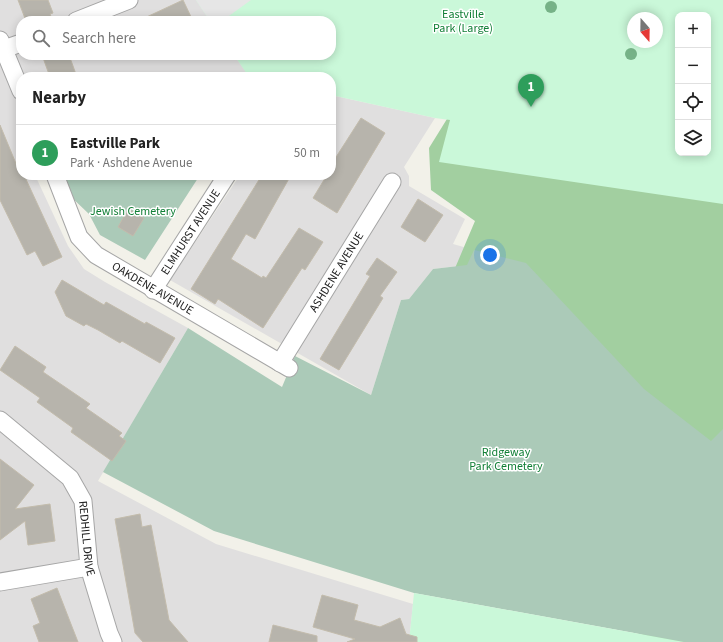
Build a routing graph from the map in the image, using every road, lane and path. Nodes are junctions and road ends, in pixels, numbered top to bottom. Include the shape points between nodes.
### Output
1 (129, 0) edge
2 (89, 16) edge
3 (16, 44) edge
4 (2, 45) edge
5 (16, 79) edge
6 (57, 180) edge
7 (224, 180) edge
8 (392, 182) dead end
9 (153, 290) junction
10 (284, 365) joint
11 (0, 420) edge
12 (89, 567) junction
13 (0, 582) edge
14 (113, 642) edge

1 - 2 street
3 - 4 street
4 - 5 street
6 - 9 street, OAKDENE AVENUE via 79,237 96,255
7 - 9 street, ELMHURST AVENUE
8 - 10 street, ASHDENE AVENUE
9 - 10 street, OAKDENE AVENUE
11 - 12 street, REDHILL DRIVE via 70,478 83,501
12 - 13 street
12 - 14 street, REDHILL DRIVE

